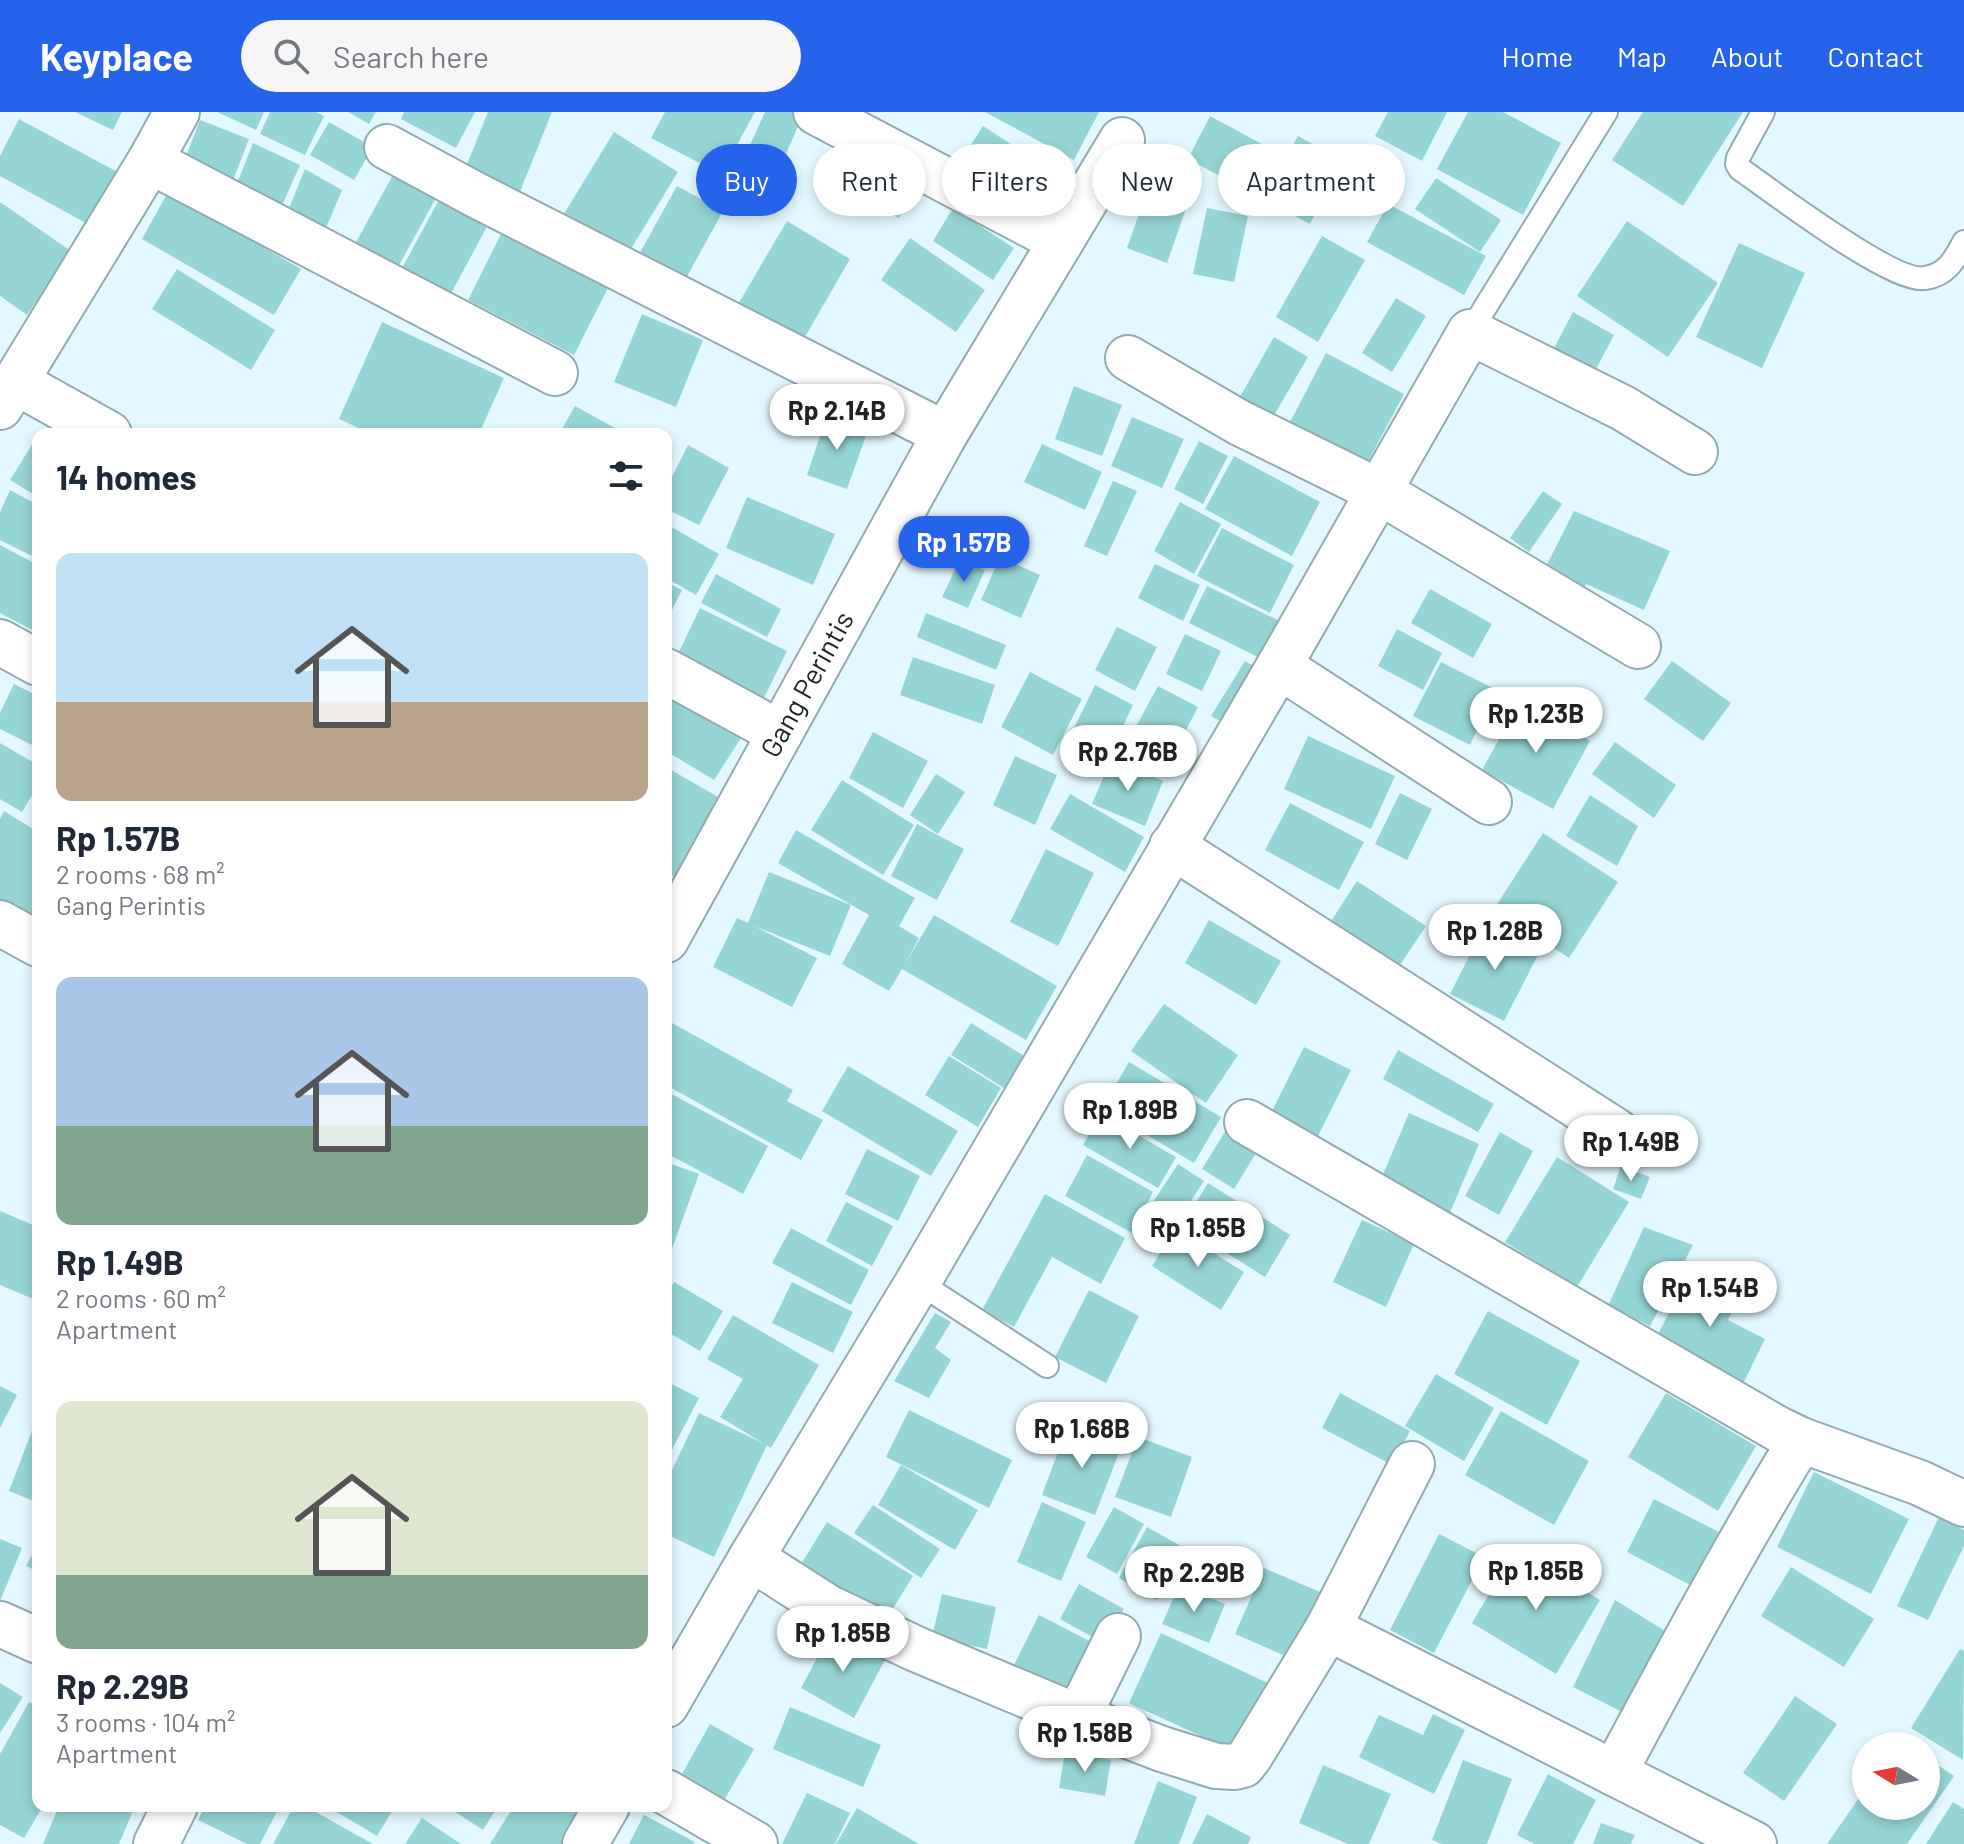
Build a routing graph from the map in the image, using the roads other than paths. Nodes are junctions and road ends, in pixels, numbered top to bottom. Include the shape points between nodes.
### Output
1 (177, 112) edge
2 (816, 112) edge
3 (1606, 112) edge
4 (1763, 112) edge
5 (1122, 140) dead end
6 (387, 147) dead end
7 (150, 161) junction
8 (1061, 241) junction
9 (1964, 242) edge
10 (1470, 332) junction
11 (1128, 358) dead end
12 (555, 373) dead end
13 (8, 394) edge
14 (94, 428) edge
15 (945, 434) junction
16 (1695, 452) dead end
17 (1380, 492) junction
18 (0, 642) edge
19 (1638, 646) dead end
20 (32, 660) edge
21 (1279, 666) junction
22 (672, 674) edge
23 (780, 733) junction
24 (1489, 802) dead end
25 (1172, 846) junction
26 (0, 923) edge
27 (672, 929) edge
28 (32, 941) edge
29 (1247, 1122) dead end
30 (1616, 1131) dead end
31 (918, 1282) junction
32 (1047, 1366) dead end
33 (1801, 1440) junction
34 (1412, 1464) dead end
35 (1964, 1504) edge
36 (751, 1558) junction
37 (0, 1624) edge
38 (1328, 1628) junction
39 (1118, 1636) dead end
40 (32, 1638) edge
41 (672, 1695) edge
42 (1078, 1717) junction
43 (1614, 1773) junction
44 (672, 1796) edge
45 (172, 1812) edge
46 (604, 1812) edge
47 (156, 1844) edge
48 (585, 1844) edge
49 (755, 1844) edge
50 (1754, 1844) edge

1 - 7 street
2 - 8 street
3 - 10 lane
4 - 9 lane via 1738,158 1740,169 1863,254 1893,271 1923,279 1951,266
5 - 8 street, Gang Perintis
6 - 15 street
7 - 12 street
7 - 13 street
8 - 15 street, Gang Perintis
10 - 16 street via 1623,408
10 - 17 street
11 - 17 street via 1240,423
13 - 14 street
15 - 23 street, Gang Perintis
17 - 19 street
17 - 21 street
18 - 20 street
21 - 24 street
21 - 25 street
22 - 23 street
23 - 27 street, Gang Perintis
25 - 30 street
25 - 31 street
26 - 28 street
29 - 33 street
31 - 32 lane
31 - 36 street
33 - 35 street
33 - 43 street
34 - 38 street
36 - 41 street
36 - 42 street via 829,1608
37 - 40 street
38 - 42 street via 1243,1765 1216,1766
38 - 43 street
39 - 42 street
43 - 50 street
44 - 49 street
45 - 47 street
46 - 48 street

